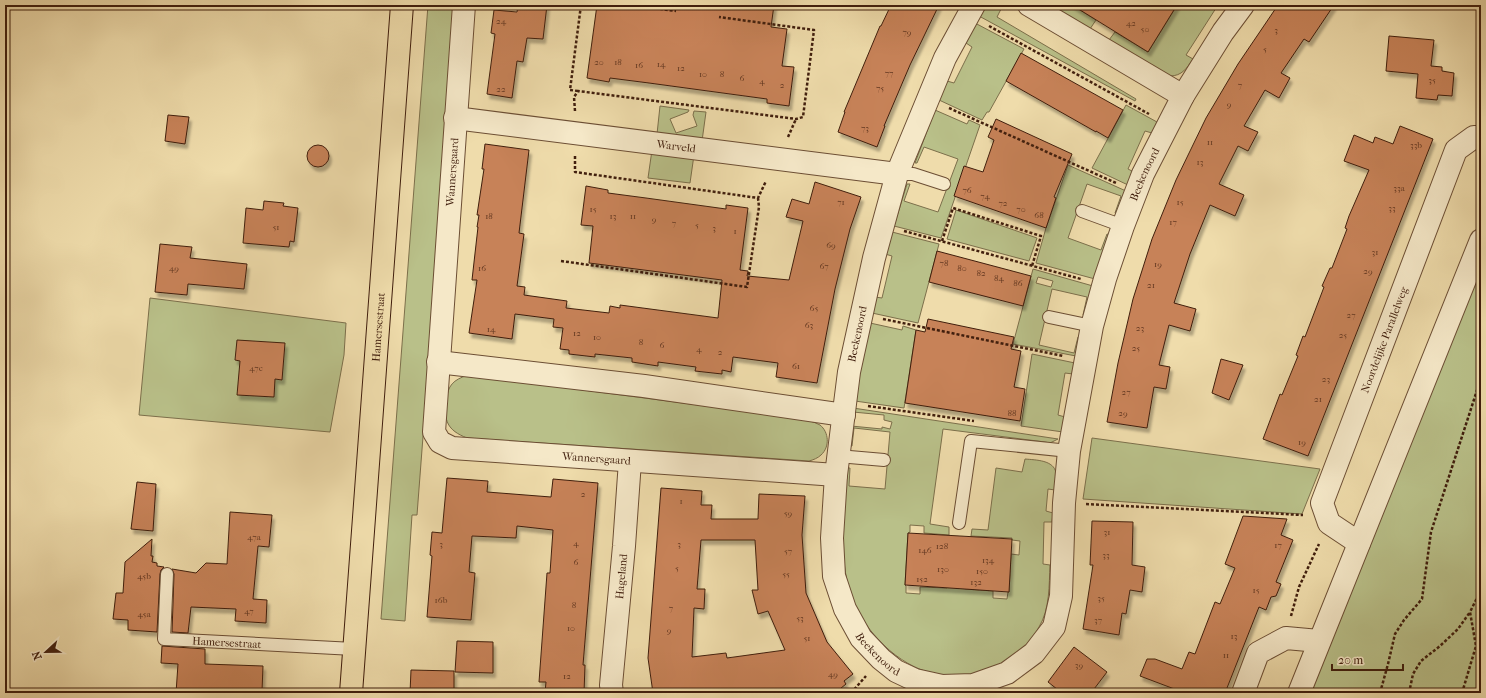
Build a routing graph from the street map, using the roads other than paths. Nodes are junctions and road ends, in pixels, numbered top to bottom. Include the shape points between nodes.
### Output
1 (402, 5) edge
2 (464, 5) edge
3 (1029, 5) edge
4 (1243, 5) edge
5 (972, 10) edge
6 (1183, 96) junction
7 (455, 118) junction
8 (1481, 138) edge
9 (897, 174) junction
10 (944, 184) dead end
11 (1082, 211) dead end
12 (1122, 226) junction
13 (1481, 240) edge
14 (1049, 317) dead end
15 (1092, 326) junction
16 (438, 362) junction
17 (845, 408) junction
18 (1070, 451) junction
19 (884, 460) dead end
20 (630, 461) junction
21 (837, 466) junction
22 (959, 523) dead end
23 (1359, 543) junction
24 (167, 574) dead end
25 (1320, 641) junction
26 (354, 649) junction
27 (972, 689) edge
28 (351, 693) edge
29 (612, 693) edge
30 (1243, 693) edge
31 (1300, 693) edge

1 - 26 main road, Hamersestraat
2 - 7 street, Wannersgaard
3 - 6 street
4 - 6 street, Beekenoord
5 - 9 street, Beekenoord via 945,58
6 - 12 street, Beekenoord via 1143,174
7 - 9 street, Warveld
7 - 16 street, Wannersgaard
8 - 23 street, Noordelijke Parallelweg via 1474,137 1456,150 1322,503 1329,523
9 - 10 lane via 912,174
9 - 17 street, Beekenoord via 861,314 849,372
11 - 12 lane
12 - 15 street, Beekenoord
13 - 23 street
14 - 15 lane
15 - 18 street, Beekenoord
16 - 17 street
16 - 20 street, Wannersgaard via 434,432 440,442 452,448
17 - 21 street, Beekenoord
18 - 22 lane via 971,441
18 - 27 street, Beekenoord via 1064,503 1060,596 1054,627 1034,653 1007,673
19 - 21 lane
20 - 21 street, Wannersgaard
20 - 29 street, Hageland
21 - 27 street, Beekenoord via 832,538 834,576 845,609 861,638 896,671 915,680
23 - 25 street
24 - 26 lane, Hamersestraat via 164,639
25 - 30 street via 1286,638 1258,653
25 - 31 street
26 - 28 main road, Hamersestraat

